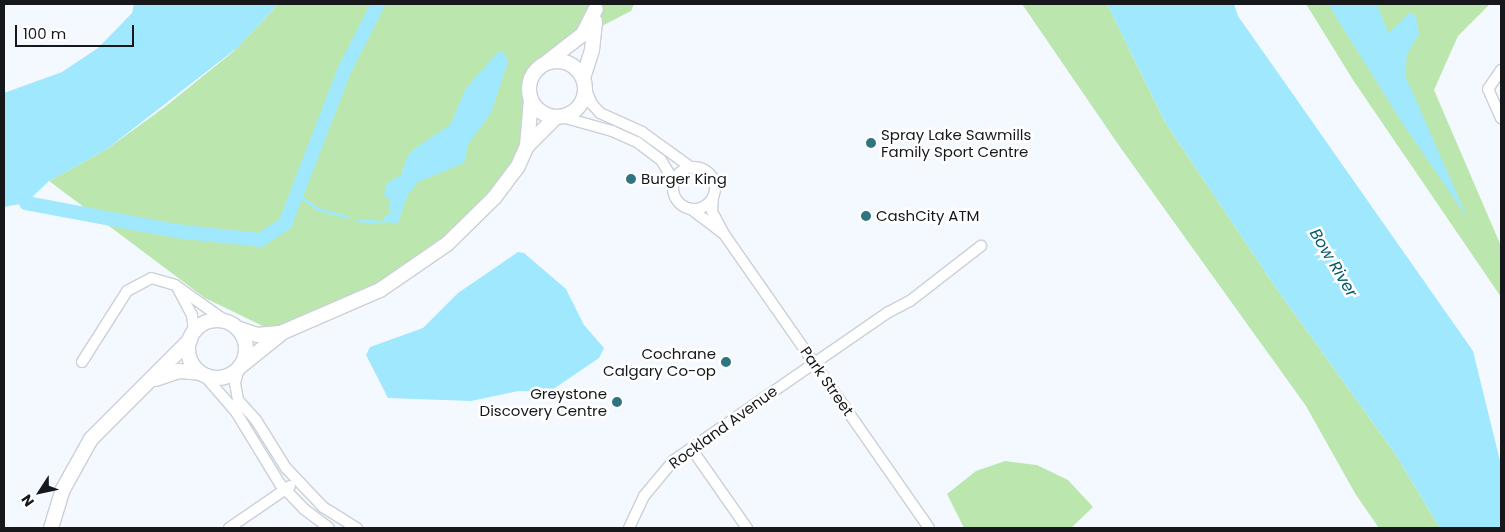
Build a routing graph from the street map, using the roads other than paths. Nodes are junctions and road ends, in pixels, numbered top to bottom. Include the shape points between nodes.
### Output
1 (597, 6) edge
2 (544, 64) junction
3 (1501, 70) edge
4 (584, 83) junction
5 (531, 99) junction
6 (559, 117) junction
7 (1501, 118) edge
8 (527, 146) junction
9 (692, 168) junction
10 (674, 182) junction
11 (713, 197) junction
12 (691, 209) junction
13 (724, 234) junction
14 (981, 246) dead end
15 (175, 284) junction
16 (232, 325) junction
17 (283, 332) junction
18 (192, 336) junction
19 (82, 362) dead end
20 (814, 363) junction
21 (240, 367) junction
22 (202, 374) junction
23 (153, 380) junction
24 (691, 448) junction
25 (297, 482) junction
26 (285, 490) junction
27 (50, 528) edge
28 (229, 528) edge
29 (329, 528) edge
30 (357, 528) edge
31 (629, 528) edge
32 (747, 528) edge
33 (929, 528) edge

1 - 2 main road via 584,34
1 - 4 main road
2 - 4 main road via 553,61 570,64
2 - 5 main road via 530,83
3 - 7 street via 1488,89
4 - 6 main road via 580,104
4 - 9 street via 592,104 600,113 642,132
5 - 6 main road via 542,112
5 - 8 main road
6 - 8 main road
6 - 10 street via 607,129 636,142 667,166
8 - 17 main road via 518,166 494,198 427,259 358,301
9 - 10 street via 681,172
9 - 11 street via 703,170 712,177
10 - 12 street via 676,199
11 - 12 street via 703,207
11 - 13 street, Park Street via 712,211
12 - 13 street, Park Street
13 - 20 street, Park Street
14 - 20 street, Rockland Avenue via 910,301
15 - 16 street
15 - 18 street via 192,315
15 - 19 street via 151,278 131,287
16 - 17 main road via 257,334
16 - 18 main road via 209,321
16 - 21 main road via 246,346
17 - 21 main road
18 - 22 main road via 190,358
18 - 23 main road
20 - 24 street, Rockland Avenue
20 - 33 street, Park Street
21 - 22 main road via 223,378
21 - 25 street via 235,383 238,400 253,416
22 - 23 main road via 179,371
22 - 26 street via 239,416
23 - 27 main road via 118,408 85,447 62,491
24 - 31 street, Rockland Avenue via 652,484
24 - 32 street
25 - 26 street
25 - 30 street via 323,507
26 - 28 street
26 - 29 street

